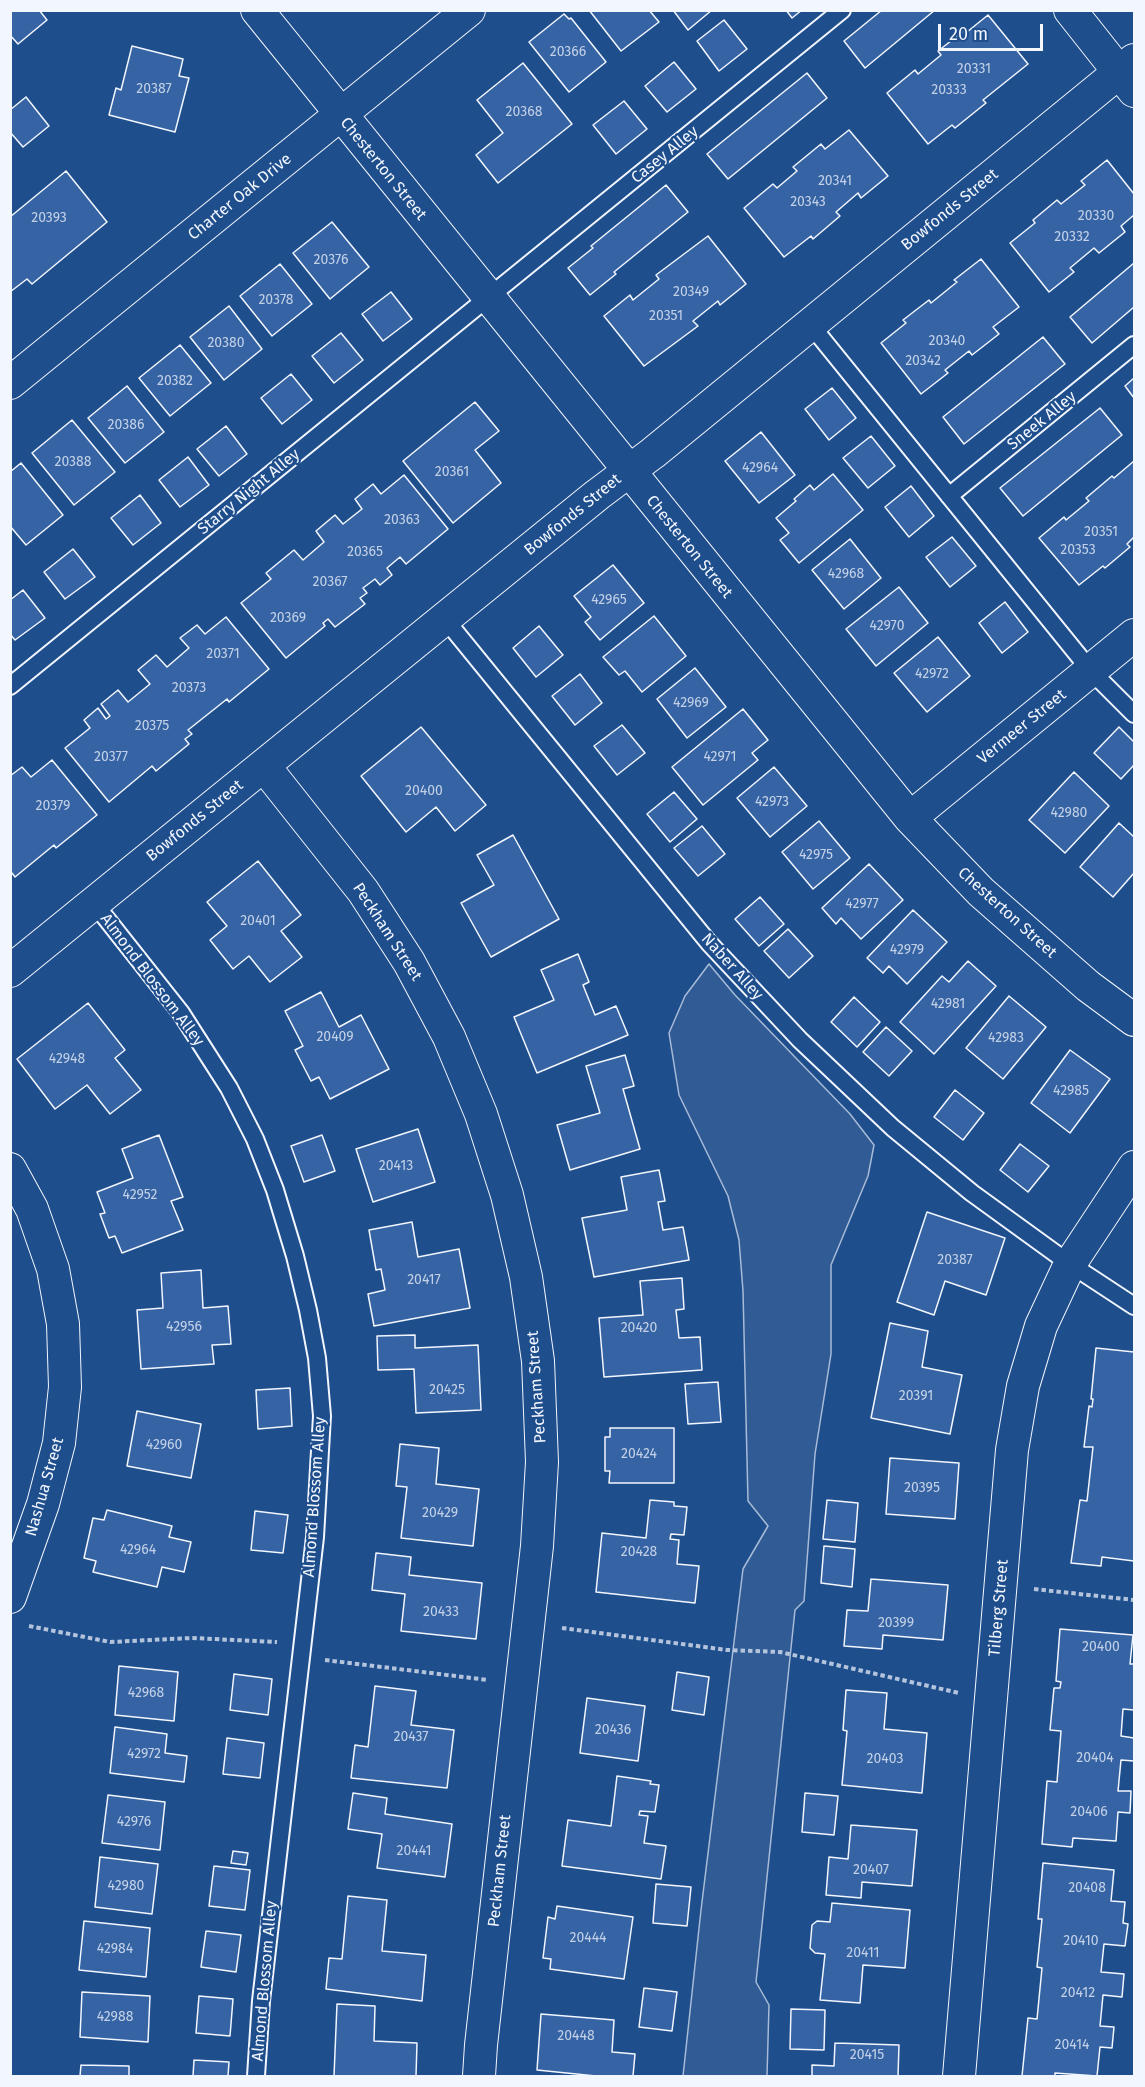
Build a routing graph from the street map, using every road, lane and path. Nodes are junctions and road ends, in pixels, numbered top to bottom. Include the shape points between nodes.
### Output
1 (257, 10) edge
2 (469, 10) edge
3 (842, 10) edge
4 (1070, 10) edge
5 (1129, 74) edge
6 (340, 115) junction
7 (488, 299) junction
8 (810, 324) junction
9 (1134, 345) edge
10 (10, 383) edge
11 (627, 471) junction
12 (949, 496) junction
13 (445, 619) junction
14 (1134, 635) edge
15 (1091, 671) junction
16 (10, 686) edge
17 (1134, 714) edge
18 (264, 766) junction
19 (910, 818) junction
20 (94, 903) junction
21 (10, 971) edge
22 (1134, 1020) edge
23 (1134, 1167) edge
24 (10, 1169) edge
25 (1070, 1264) junction
26 (1134, 1306) edge
27 (1001, 1586) junction
28 (1134, 1600) edge
29 (15, 1610) edge
30 (528, 1624) junction
31 (301, 1651) junction
32 (522, 1685) junction
33 (991, 1699) junction
34 (256, 2076) edge
35 (479, 2076) edge
36 (960, 2076) edge

1 - 6 street, Chesterton Street
2 - 6 street, Charter Oak Drive
3 - 7 lane, Casey Alley
4 - 5 street
5 - 8 street, Bowfonds Street
6 - 7 street, Chesterton Street
6 - 10 street, Charter Oak Drive
7 - 11 street, Chesterton Street
7 - 16 lane, Starry Night Alley
8 - 11 street, Bowfonds Street
8 - 12 lane
9 - 12 lane, Sneek Alley
11 - 13 street, Bowfonds Street
11 - 19 street, Chesterton Street
12 - 15 lane
13 - 18 street, Bowfonds Street
13 - 25 lane, Naber Alley via 709,943 800,1040 893,1128 972,1193
14 - 15 street, Vermeer Street
15 - 17 lane
15 - 19 street, Vermeer Street
18 - 20 street, Bowfonds Street
18 - 30 street, Peckham Street via 363,891 409,962 449,1036 481,1114 507,1195 526,1277 538,1360 542,1462
19 - 22 street, Chesterton Street via 990,900 1088,986
20 - 21 street, Bowfonds Street
20 - 31 lane, Almond Blossom Alley via 181,1013 229,1088 275,1190 295,1256 308,1310 322,1416 316,1527
23 - 25 street, Tilberg Street
24 - 29 street, Nashua Street via 32,1209 53,1269 63,1324 66,1387 59,1443
25 - 26 lane, Naber Alley
25 - 27 street, Tilberg Street via 1041,1326 1023,1386 1012,1450
27 - 28 path
27 - 33 street, Tilberg Street
29 - 31 path via 110,1642 266,1640
30 - 32 street, Peckham Street
30 - 33 path via 727,1650 780,1652
31 - 32 path
31 - 34 lane, Almond Blossom Alley
32 - 35 street, Peckham Street
33 - 36 street, Tilberg Street

